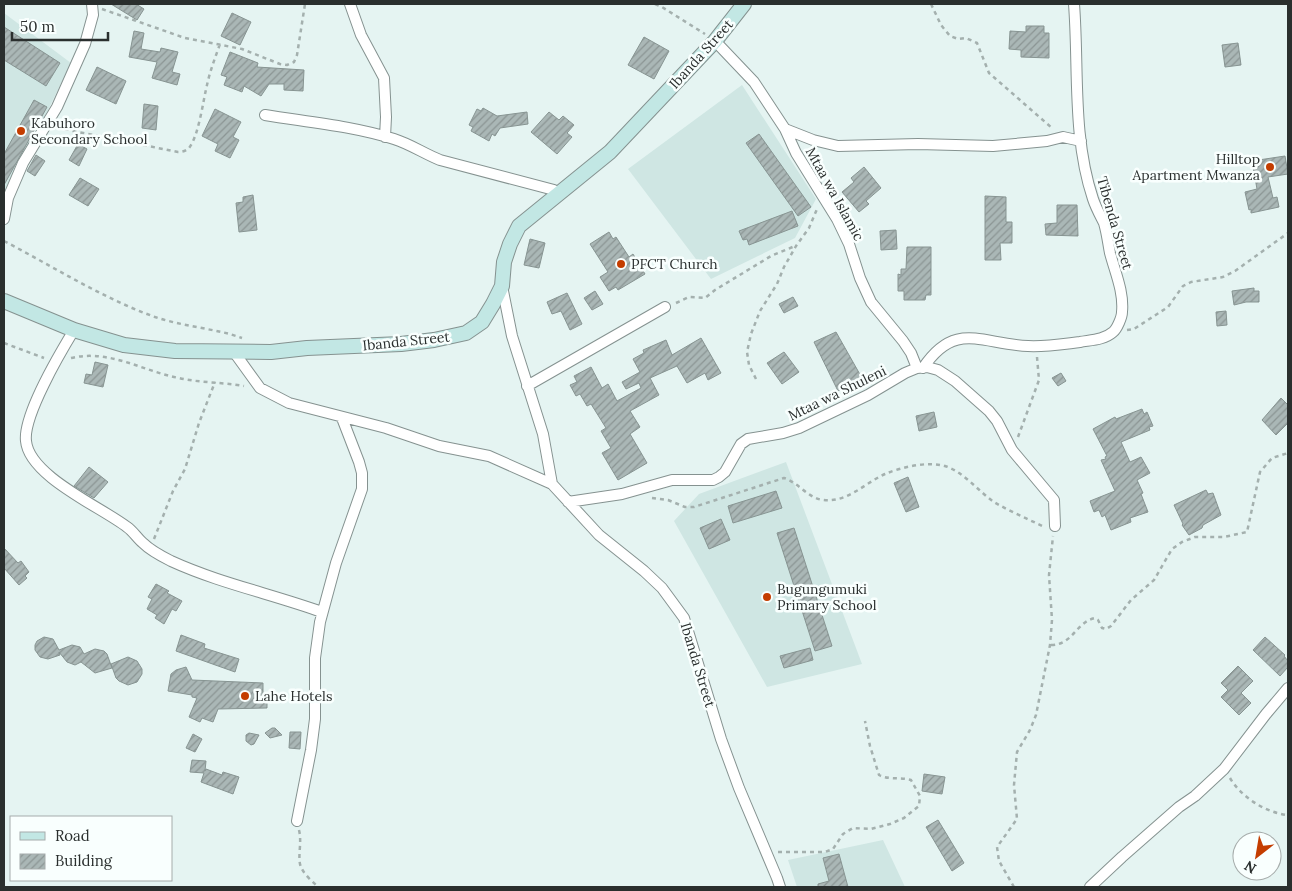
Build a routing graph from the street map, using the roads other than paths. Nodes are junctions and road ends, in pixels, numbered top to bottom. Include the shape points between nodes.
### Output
1 (350, 4) edge
2 (744, 4) edge
3 (1074, 4) edge
4 (92, 5) edge
5 (716, 41) junction
6 (265, 115) dead end
7 (785, 128) junction
8 (385, 137) junction
9 (1081, 140) junction
10 (558, 195) junction
11 (4, 219) edge
12 (502, 286) junction
13 (4, 301) edge
14 (665, 307) road end
15 (74, 330) junction
16 (234, 352) junction
17 (920, 368) junction
18 (527, 386) junction
19 (342, 418) junction
20 (552, 484) junction
21 (568, 502) junction
22 (1055, 526) road end
23 (322, 612) junction
24 (1288, 688) edge
25 (296, 821) road end
26 (780, 887) edge
27 (1090, 887) edge

1 - 8 street via 360,35 384,78
2 - 5 street, Ibanda Street
3 - 9 street, Tibenda Street
4 - 11 street via 93,15 85,44 57,107 23,163 8,198
5 - 7 street, Mtaa wa Islamic via 754,82
5 - 10 street, Ibanda Street via 610,152
6 - 8 street
7 - 9 street via 838,146 993,146 1063,137
7 - 17 street, Mtaa wa Islamic via 849,244 871,302 903,340
8 - 10 street via 440,160 554,190
9 - 17 street, Tibenda Street via 1093,201 1104,225 1122,297 1122,314 1114,332 1100,339 1028,346 975,338 954,340 932,353
10 - 12 street, Ibanda Street via 519,226 504,262
12 - 16 street, Ibanda Street via 482,322 466,333 401,344
12 - 18 street
13 - 15 street, Ibanda Street
14 - 18 street
15 - 16 street, Ibanda Street via 124,345 175,351
15 - 23 street via 54,363 27,429 26,444 45,472 126,526 150,549 173,562
16 - 19 street via 260,388 289,403
17 - 21 street, Mtaa wa Shuleni via 799,428 748,439 741,444 719,477 672,480 631,492
17 - 22 street via 938,370 989,411 1012,450 1054,500
18 - 20 street via 543,434
19 - 20 street via 386,428 439,446 489,456
19 - 23 street via 359,462 362,489
20 - 21 street, Ibanda Street
21 - 26 street, Ibanda Street via 599,535 662,588 684,618 720,739
23 - 25 street via 315,646 315,719
24 - 27 street via 1224,769

